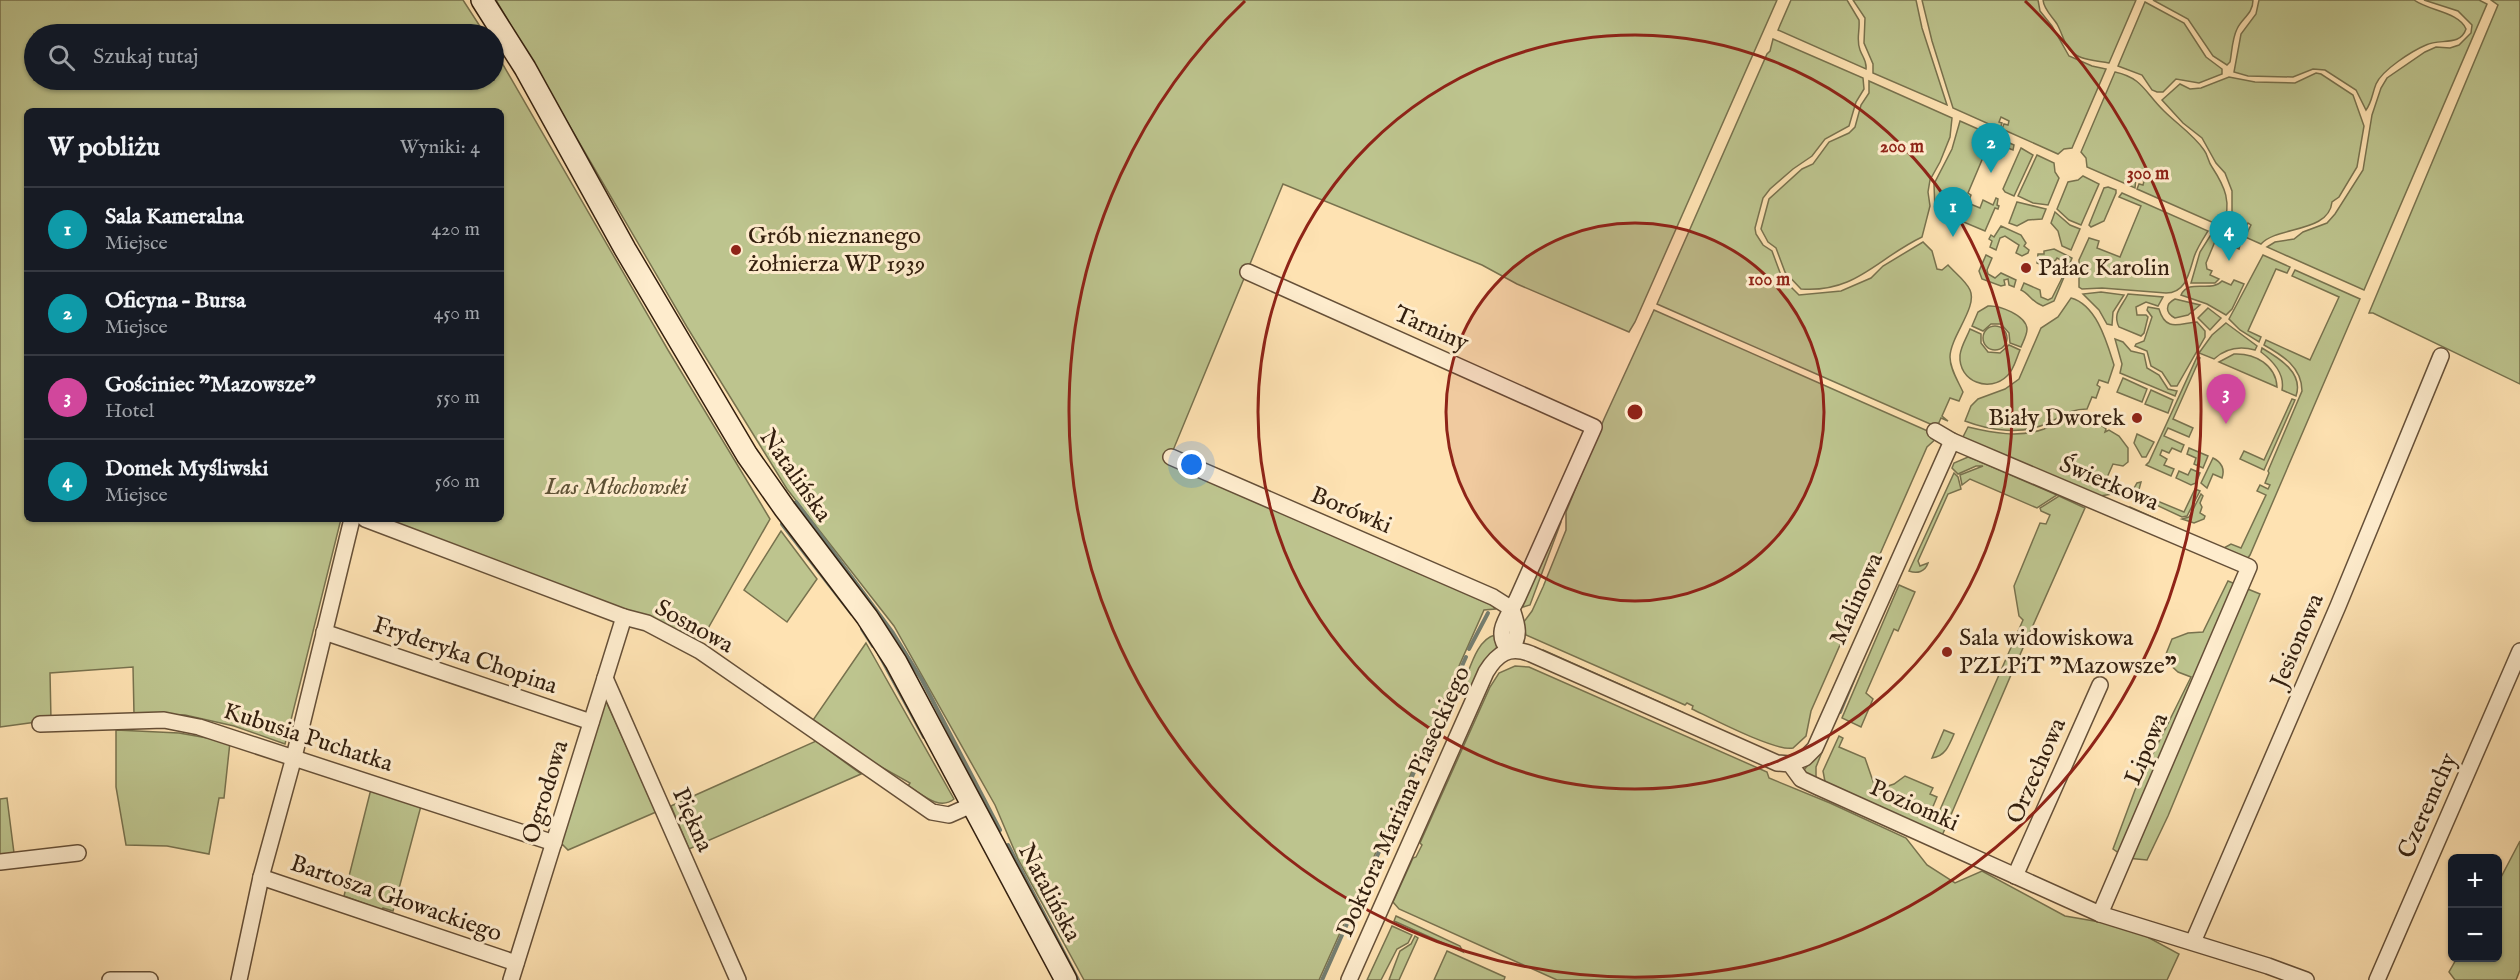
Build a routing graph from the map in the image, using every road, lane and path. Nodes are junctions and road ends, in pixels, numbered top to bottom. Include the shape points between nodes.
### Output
1 (482, 0) edge
2 (497, 24) edge
3 (504, 35) edge
4 (1248, 272) dead end
5 (2441, 356) dead end
6 (1935, 431) dead end
7 (1952, 441) junction
8 (1171, 457) dead end
9 (351, 522) edge
10 (373, 522) edge
11 (2249, 567) joint
12 (1512, 609) junction
13 (624, 617) junction
14 (324, 632) junction
15 (1513, 650) junction
16 (2520, 651) edge
17 (605, 678) junction
18 (2100, 685) dead end
19 (591, 722) junction
20 (40, 724) dead end
21 (294, 756) junction
22 (1790, 764) junction
23 (974, 804) junction
24 (554, 843) junction
25 (78, 853) dead end
26 (0, 862) edge
27 (2015, 876) junction
28 (261, 877) junction
29 (2100, 914) junction
30 (2193, 942) junction
31 (516, 963) junction
32 (110, 980) edge
33 (150, 980) edge
34 (239, 980) edge
35 (511, 980) edge
36 (738, 980) edge
37 (1066, 980) edge
38 (1349, 980) edge
39 (2306, 980) edge
40 (2377, 980) edge

1 - 2 main road, Natalińska
3 - 23 main road, Natalińska via 724,418 785,509 879,635
4 - 12 street, Tarniny via 1594,427
5 - 30 street, Jesionowa
6 - 7 street, Świerkowa
7 - 11 street, Świerkowa
7 - 22 street, Malinowa via 1815,748 1805,758
8 - 12 street, Borówki via 1493,597
9 - 14 street
10 - 13 street, Sosnowa
11 - 29 street, Lipowa
12 - 15 street via 1502,633 1503,643
13 - 17 street, Ogrodowa
13 - 23 street, Sosnowa via 647,623 700,651 933,812 949,815
14 - 19 street, Fryderyka Chopina
14 - 21 street
15 - 22 street, Poziomki via 1778,763
15 - 38 street, Doktora Mariana Piaseckiego via 1494,659 1482,680
16 - 40 street, Czeremchy
17 - 19 street, Ogrodowa
17 - 36 street, Piękna
18 - 27 street, Orzechowa
19 - 24 street, Ogrodowa
20 - 21 street, Kubusia Puchatka via 164,720
21 - 24 street, Kubusia Puchatka
21 - 28 street
22 - 27 street, Poziomki via 1801,779 1818,788
23 - 37 main road, Natalińska
24 - 31 street, Ogrodowa
25 - 26 street
27 - 29 street, Poziomki
28 - 31 street, Bartosza Głowackiego
28 - 34 street
29 - 30 street, Poziomki
30 - 39 street, Poziomki
31 - 35 street, Ogrodowa
32 - 33 street

